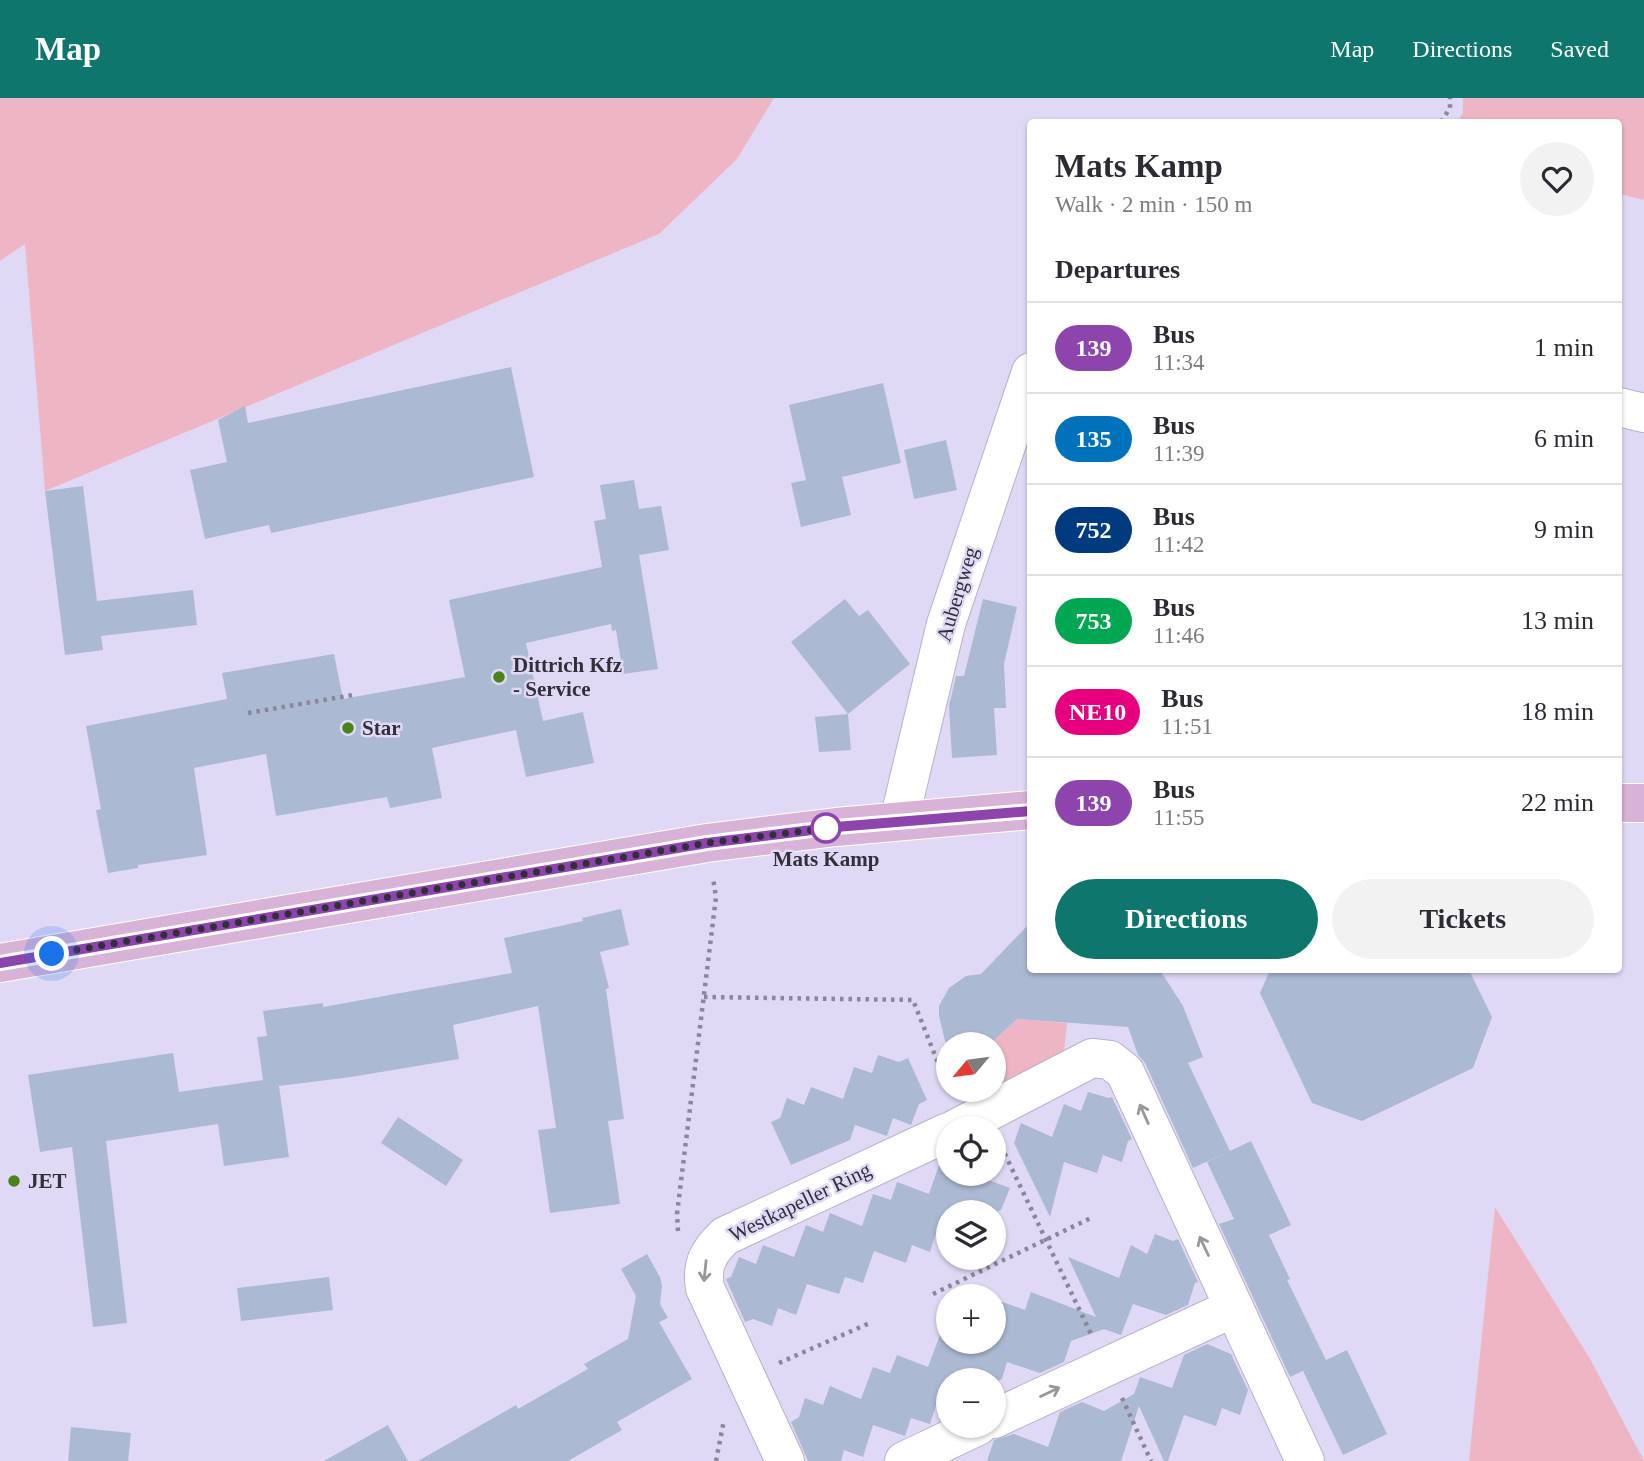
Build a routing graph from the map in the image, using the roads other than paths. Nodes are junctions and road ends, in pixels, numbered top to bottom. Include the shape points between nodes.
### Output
1 (1027, 384) edge
2 (1622, 408) edge
3 (1644, 413) edge
4 (1622, 803) edge
5 (1644, 803) edge
6 (1027, 810) edge
7 (899, 821) junction
8 (0, 963) edge
9 (980, 1116) edge
10 (936, 1138) edge
11 (1233, 1308) junction
12 (1006, 1413) edge
13 (953, 1438) edge
14 (785, 1461) edge
15 (904, 1461) edge
16 (1305, 1461) edge

1 - 7 street, Aubergweg via 946,624
2 - 3 street
4 - 5 main road
6 - 7 main road
7 - 8 main road via 707,843
11 -> 9 street via 1125,1072 1110,1060 1092,1058
10 -> 14 street, Westkapeller Ring via 725,1236 705,1261 705,1288
12 -> 11 street
11 - 16 street
13 - 15 street

